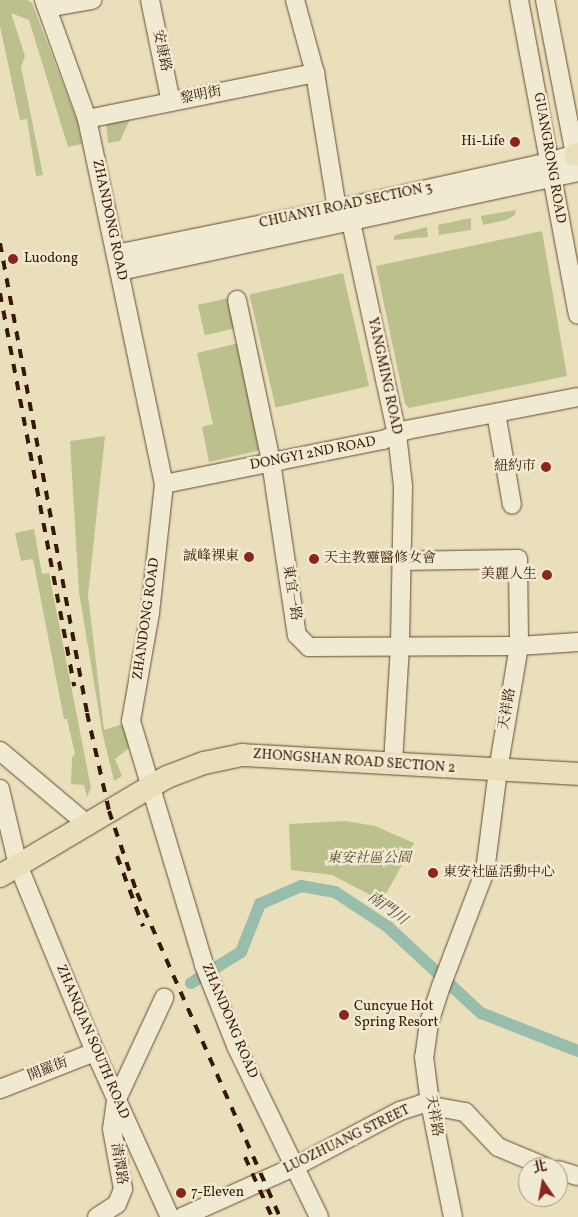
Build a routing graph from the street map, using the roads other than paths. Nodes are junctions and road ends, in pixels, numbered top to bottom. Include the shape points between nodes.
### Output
1 (92, 0) edge
2 (150, 0) edge
3 (295, 0) edge
4 (519, 0) edge
5 (545, 0) edge
6 (45, 4) edge
7 (315, 73) junction
8 (172, 102) junction
9 (88, 119) junction
10 (577, 160) edge
11 (551, 170) junction
12 (337, 209) junction
13 (351, 222) junction
14 (118, 262) junction
15 (237, 300) dead end
16 (578, 315) edge
17 (578, 397) edge
18 (496, 413) junction
19 (397, 434) junction
20 (271, 462) junction
21 (164, 484) junction
22 (512, 505) dead end
23 (401, 561) junction
24 (578, 642) edge
25 (400, 646) junction
26 (519, 646) junction
27 (0, 751) edge
28 (393, 764) junction
29 (498, 770) junction
30 (578, 774) edge
31 (149, 788) junction
32 (0, 789) edge
33 (86, 824) junction
34 (9, 870) edge
35 (164, 998) dead end
36 (95, 1052) junction
37 (0, 1089) edge
38 (116, 1100) junction
39 (430, 1103) junction
40 (522, 1157) edge
41 (296, 1166) junction
42 (97, 1217) edge
43 (170, 1217) edge
44 (182, 1217) edge
45 (319, 1217) edge
46 (453, 1217) edge

1 - 6 street
2 - 8 street, 安康路
3 - 7 street
4 - 11 street, GUANGRONG ROAD
5 - 10 street, GUANGRONG ROAD
6 - 9 street, ZHANDONG ROAD
7 - 8 street, 黎明街
7 - 12 street
8 - 9 street, 黎明街
9 - 14 street, ZHANDONG ROAD
10 - 11 street, CHUANYI ROAD SECTION 3
11 - 12 street, CHUANYI ROAD SECTION 3
11 - 13 street, CHUANYI ROAD SECTION 3
11 - 16 street, GUANGRONG ROAD
12 - 13 street
12 - 14 street, CHUANYI ROAD SECTION 3
13 - 14 street, CHUANYI ROAD SECTION 3
13 - 19 street, YANGMING ROAD
14 - 21 street, ZHANDONG ROAD
15 - 20 street, 東宜一路
17 - 18 street, DONGYI 2ND ROAD
18 - 19 street, DONGYI 2ND ROAD
18 - 22 street
19 - 20 street, DONGYI 2ND ROAD via 383,440
19 - 23 street, YANGMING ROAD via 403,486
20 - 21 street, DONGYI 2ND ROAD
20 - 25 street, 東宜一路 via 298,635 309,648
21 - 31 street, ZHANDONG ROAD via 150,613 131,721
23 - 25 street, YANGMING ROAD
23 - 26 street, 天祥路 via 518,559
24 - 26 street, 東宜一路
25 - 26 street, 東宜一路
25 - 28 street, YANGMING ROAD
26 - 29 street, 天祥路
27 - 33 street
28 - 29 main road, ZHONGSHAN ROAD SECTION 2
28 - 31 main road, ZHONGSHAN ROAD SECTION 2 via 242,755 188,768
29 - 30 main road, ZHONGSHAN ROAD SECTION 2
29 - 39 street, 天祥路 via 485,871 429,1023 424,1058
31 - 33 main road, ZHONGSHAN ROAD SECTION 2
31 - 41 street, ZHANDONG ROAD via 204,965 237,1048
32 - 34 street, ZHANQIAN SOUTH ROAD
33 - 34 main road, ZHONGSHAN ROAD SECTION 2
34 - 36 street, ZHANQIAN SOUTH ROAD
35 - 38 street
36 - 37 street, 開羅街
36 - 38 street, ZHANQIAN SOUTH ROAD
38 - 42 street, 清潭路 via 112,1129 123,1188 117,1204
38 - 43 street, ZHANQIAN SOUTH ROAD
39 - 40 street, LUOZHUANG STREET via 465,1112 498,1147
39 - 41 street, LUOZHUANG STREET via 400,1111
39 - 46 street, 天祥路
41 - 44 street, LUOZHUANG STREET
41 - 45 street, ZHANDONG ROAD

